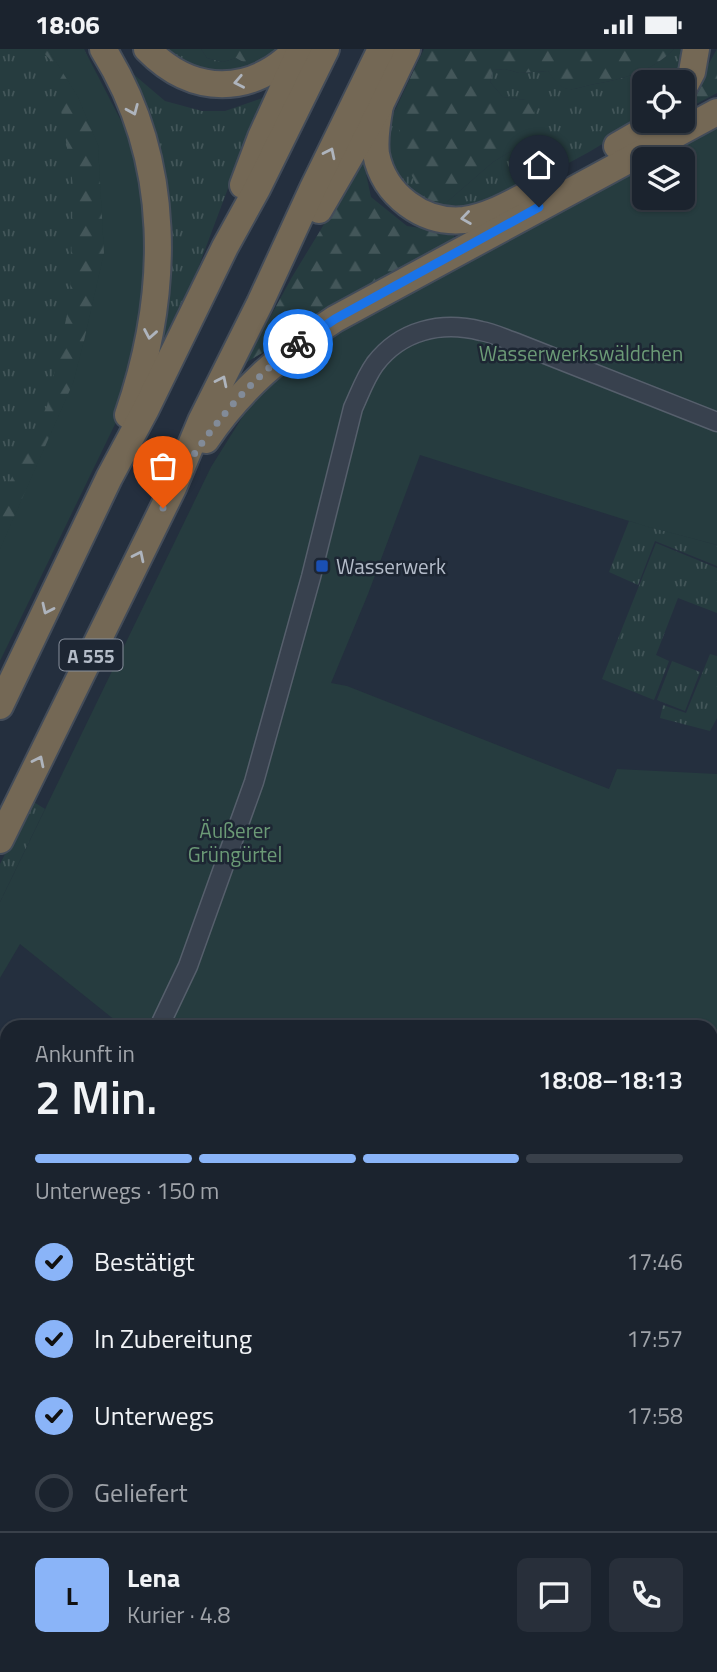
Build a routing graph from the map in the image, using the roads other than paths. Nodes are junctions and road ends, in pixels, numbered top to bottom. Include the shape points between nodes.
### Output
1 (103, 49) edge
2 (147, 49) edge
3 (299, 49) edge
4 (326, 49) edge
5 (382, 49) edge
6 (407, 49) edge
7 (696, 49) edge
8 (692, 70) edge
9 (380, 105) junction
10 (717, 111) edge
11 (639, 133) edge
12 (225, 247) junction
13 (260, 303) junction
14 (717, 422) edge
15 (109, 478) junction
16 (173, 488) junction
17 (0, 706) edge
18 (4, 831) edge
19 (162, 1020) edge

1 -> 15 highway via 138,121 159,226 157,289 149,338
3 -> 2 highway via 270,71 229,84 182,76
3 - 12 highway via 249,166
4 - 12 highway, A 555
13 -> 5 highway, A 555
6 - 9 highway
7 - 8 highway
11 -> 9 highway via 495,211 452,220 419,212 387,181 375,144
9 - 13 highway
10 - 16 highway via 312,334 271,365 230,409
12 - 15 highway, A 555
16 -> 13 highway, A 555
14 - 19 street via 517,343 467,328 425,330 391,347 376,363 353,408 254,782 188,965
15 -> 17 highway, A 555
18 -> 16 highway, A 555

